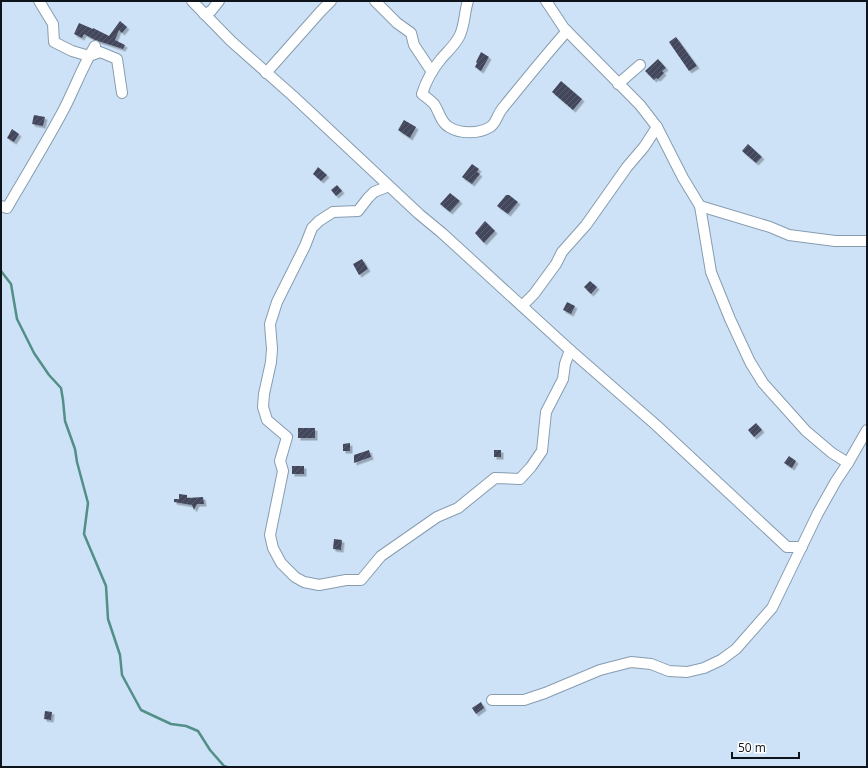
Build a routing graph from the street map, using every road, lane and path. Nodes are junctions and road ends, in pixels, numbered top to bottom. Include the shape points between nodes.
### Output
1 (39, 1) edge
2 (192, 1) edge
3 (219, 1) edge
4 (331, 1) edge
5 (374, 1) edge
6 (468, 1) edge
7 (546, 1) edge
8 (204, 14) junction
9 (567, 31) junction
10 (95, 46) dead end
11 (89, 56) junction
12 (640, 65) dead end
13 (266, 72) junction
14 (432, 72) junction
15 (618, 84) junction
16 (122, 94) dead end
17 (657, 127) junction
18 (390, 186) junction
19 (1, 206) edge
20 (700, 206) junction
21 (867, 241) edge
22 (522, 306) junction
23 (570, 350) junction
24 (867, 430) edge
25 (848, 463) junction
26 (802, 547) junction
27 (492, 700) dead end

1 - 11 street via 53,24 54,42
2 - 8 street
3 - 8 street via 211,11
4 - 13 street
5 - 14 street via 411,33 414,45
6 - 14 street via 460,36
7 - 9 street
8 - 13 street
9 - 14 street via 500,111 492,126 480,132 466,132 448,127 439,116 434,104 422,94
9 - 15 street
10 - 11 street
11 - 16 street via 100,52 116,60
11 - 19 street via 44,148 7,208
12 - 15 street
13 - 18 street
15 - 17 street via 640,105
17 - 20 street
17 - 22 street via 586,225 562,252 534,294
18 - 22 street
18 - 23 street via 374,192 358,211 333,212 312,228 277,302 270,324 271,362 263,407 267,420 287,437 280,460 283,471 270,535 281,563 295,577 319,585 361,580 380,556 437,517 458,508 495,478 520,479 542,450 546,412 563,379
20 - 21 street via 789,235 835,241
20 - 25 street via 711,272 750,362 763,383 806,431
22 - 23 street
23 - 26 street via 656,425 787,547
24 - 25 street
25 - 26 street
26 - 27 street via 772,608 736,649 721,660 687,672 669,671 651,664 631,662 600,670 524,700

